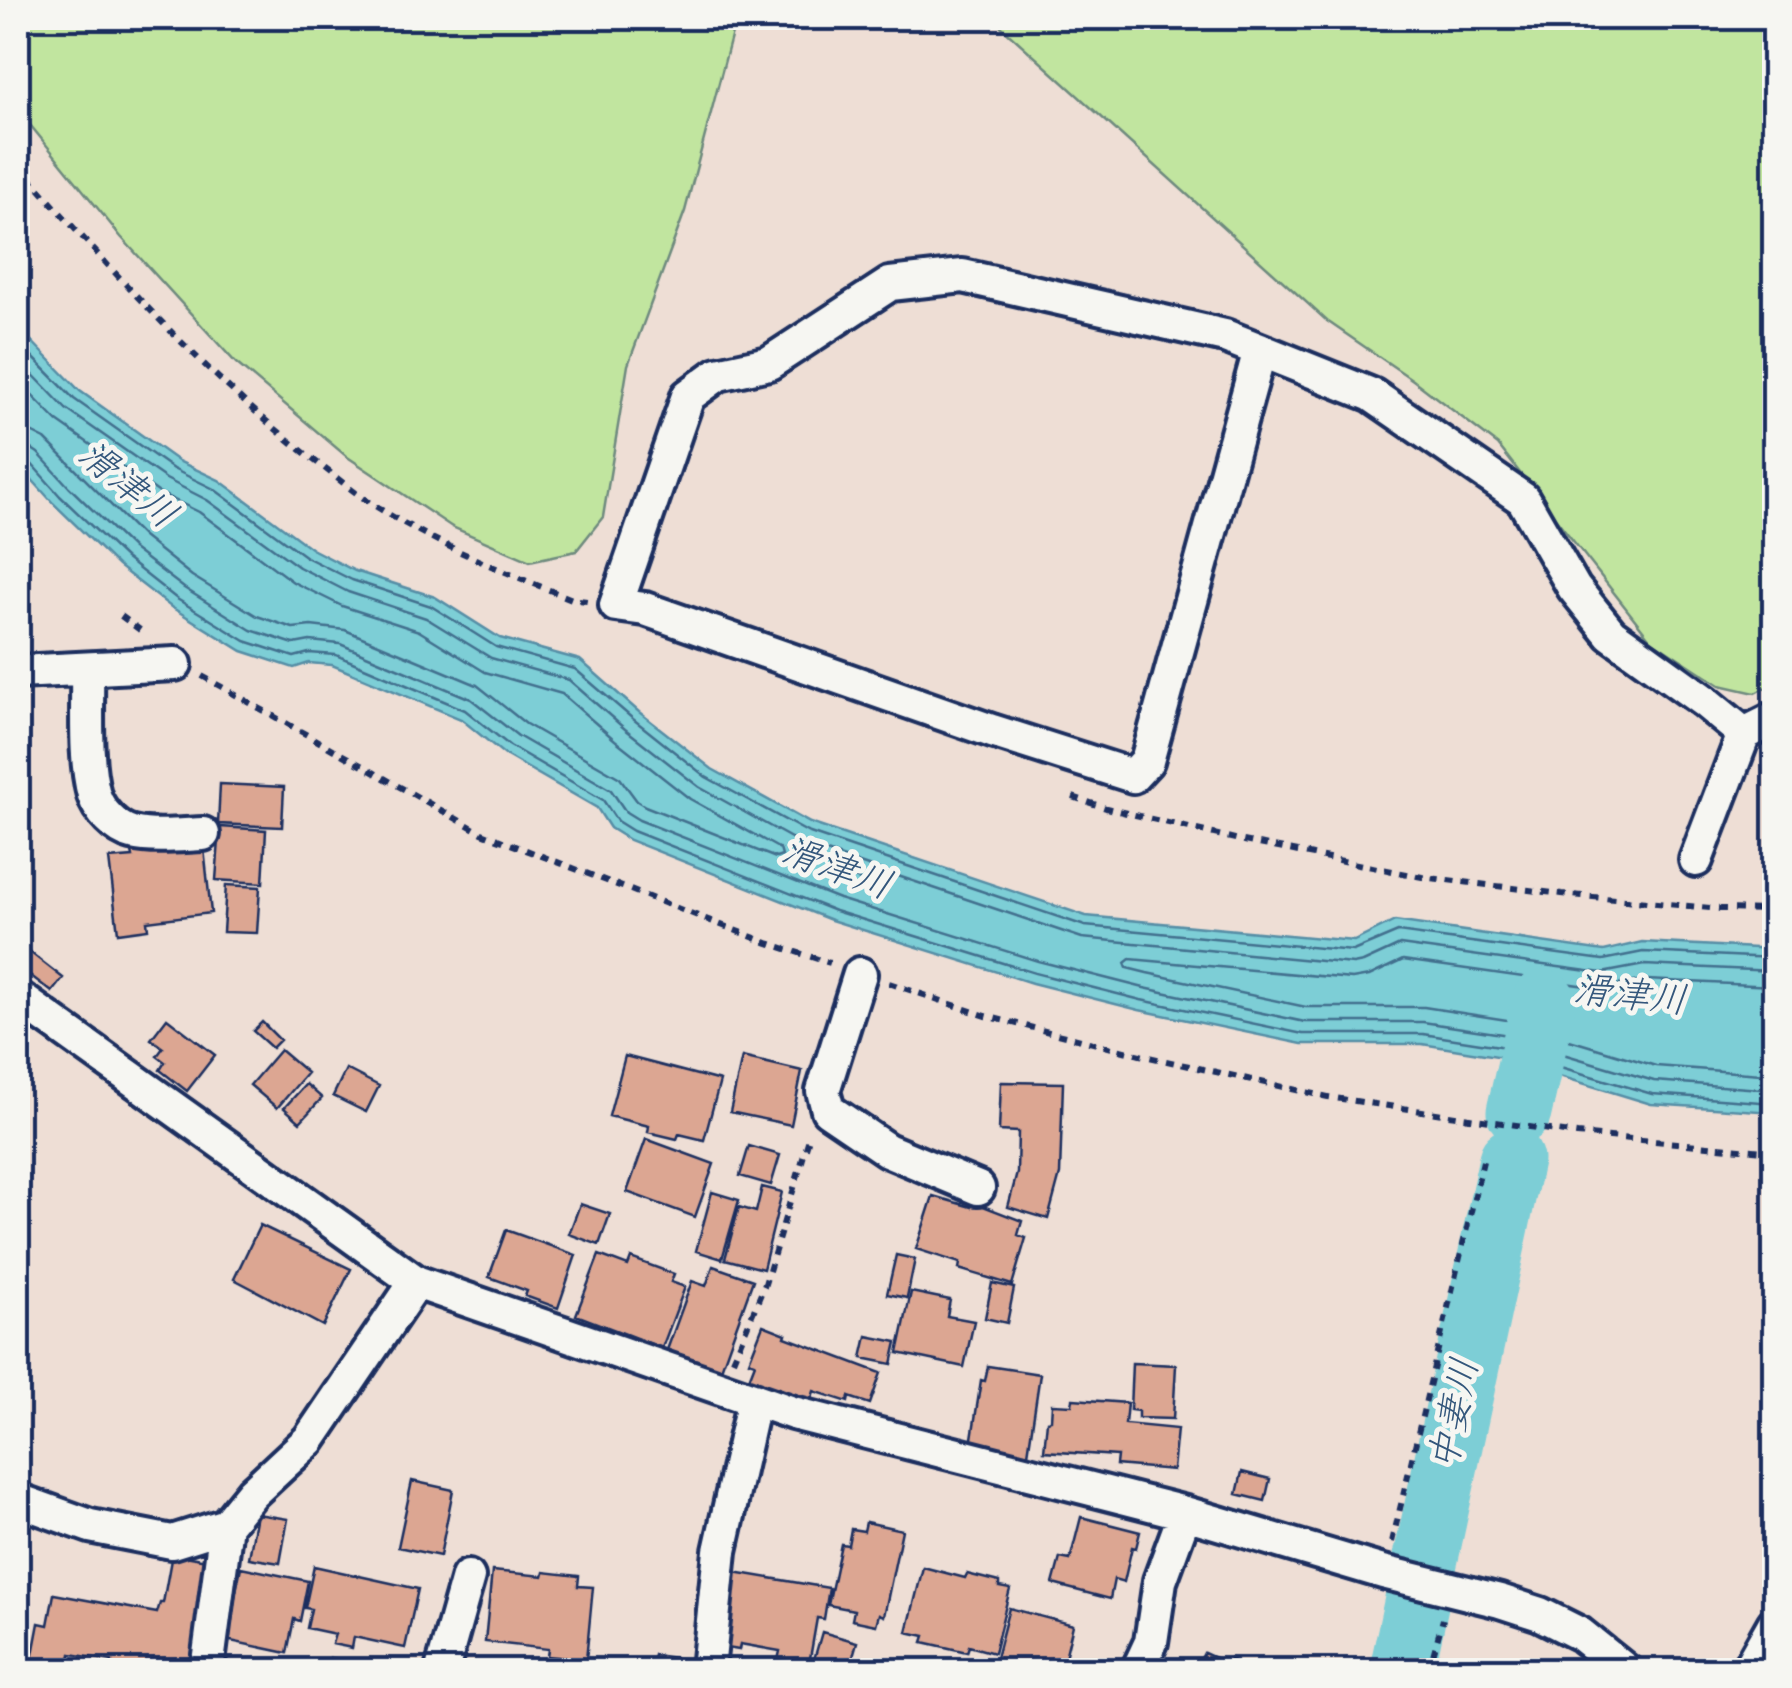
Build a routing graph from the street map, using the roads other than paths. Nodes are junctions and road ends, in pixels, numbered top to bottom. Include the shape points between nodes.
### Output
1 (1260, 350) junction
2 (176, 660) road end
3 (86, 668) junction
4 (18, 672) edge
5 (1774, 719) edge
6 (1744, 734) junction
7 (203, 834) dead end
8 (1696, 860) dead end
9 (860, 974) road end
10 (18, 997) edge
11 (978, 1188) dead end
12 (416, 1282) junction
13 (754, 1400) junction
14 (18, 1500) edge
15 (1185, 1514) junction
16 (226, 1525) junction
17 (468, 1577) dead end
18 (1774, 1624) edge
19 (208, 1670) edge
20 (442, 1670) edge
21 (708, 1670) edge
22 (1138, 1670) edge
23 (1626, 1670) edge
24 (1748, 1670) edge

1 - 1 street via 1225,336 963,276 890,284 769,362 718,374 688,396 616,605 645,609 1133,776 1147,761
1 - 6 street via 1372,395 1522,499 1574,588 1611,634
2 - 3 street
3 - 4 street
3 - 7 street via 95,797 108,818 128,833
5 - 6 street
6 - 8 street
9 - 11 street via 823,1091 828,1110 887,1150
10 - 12 street
12 - 13 street
12 - 16 street via 309,1440
13 - 15 street
13 - 21 street via 720,1551
14 - 16 street via 90,1526 172,1542
15 - 22 street
15 - 23 street via 1540,1614 1580,1634
16 - 19 street
17 - 20 street
18 - 24 street

